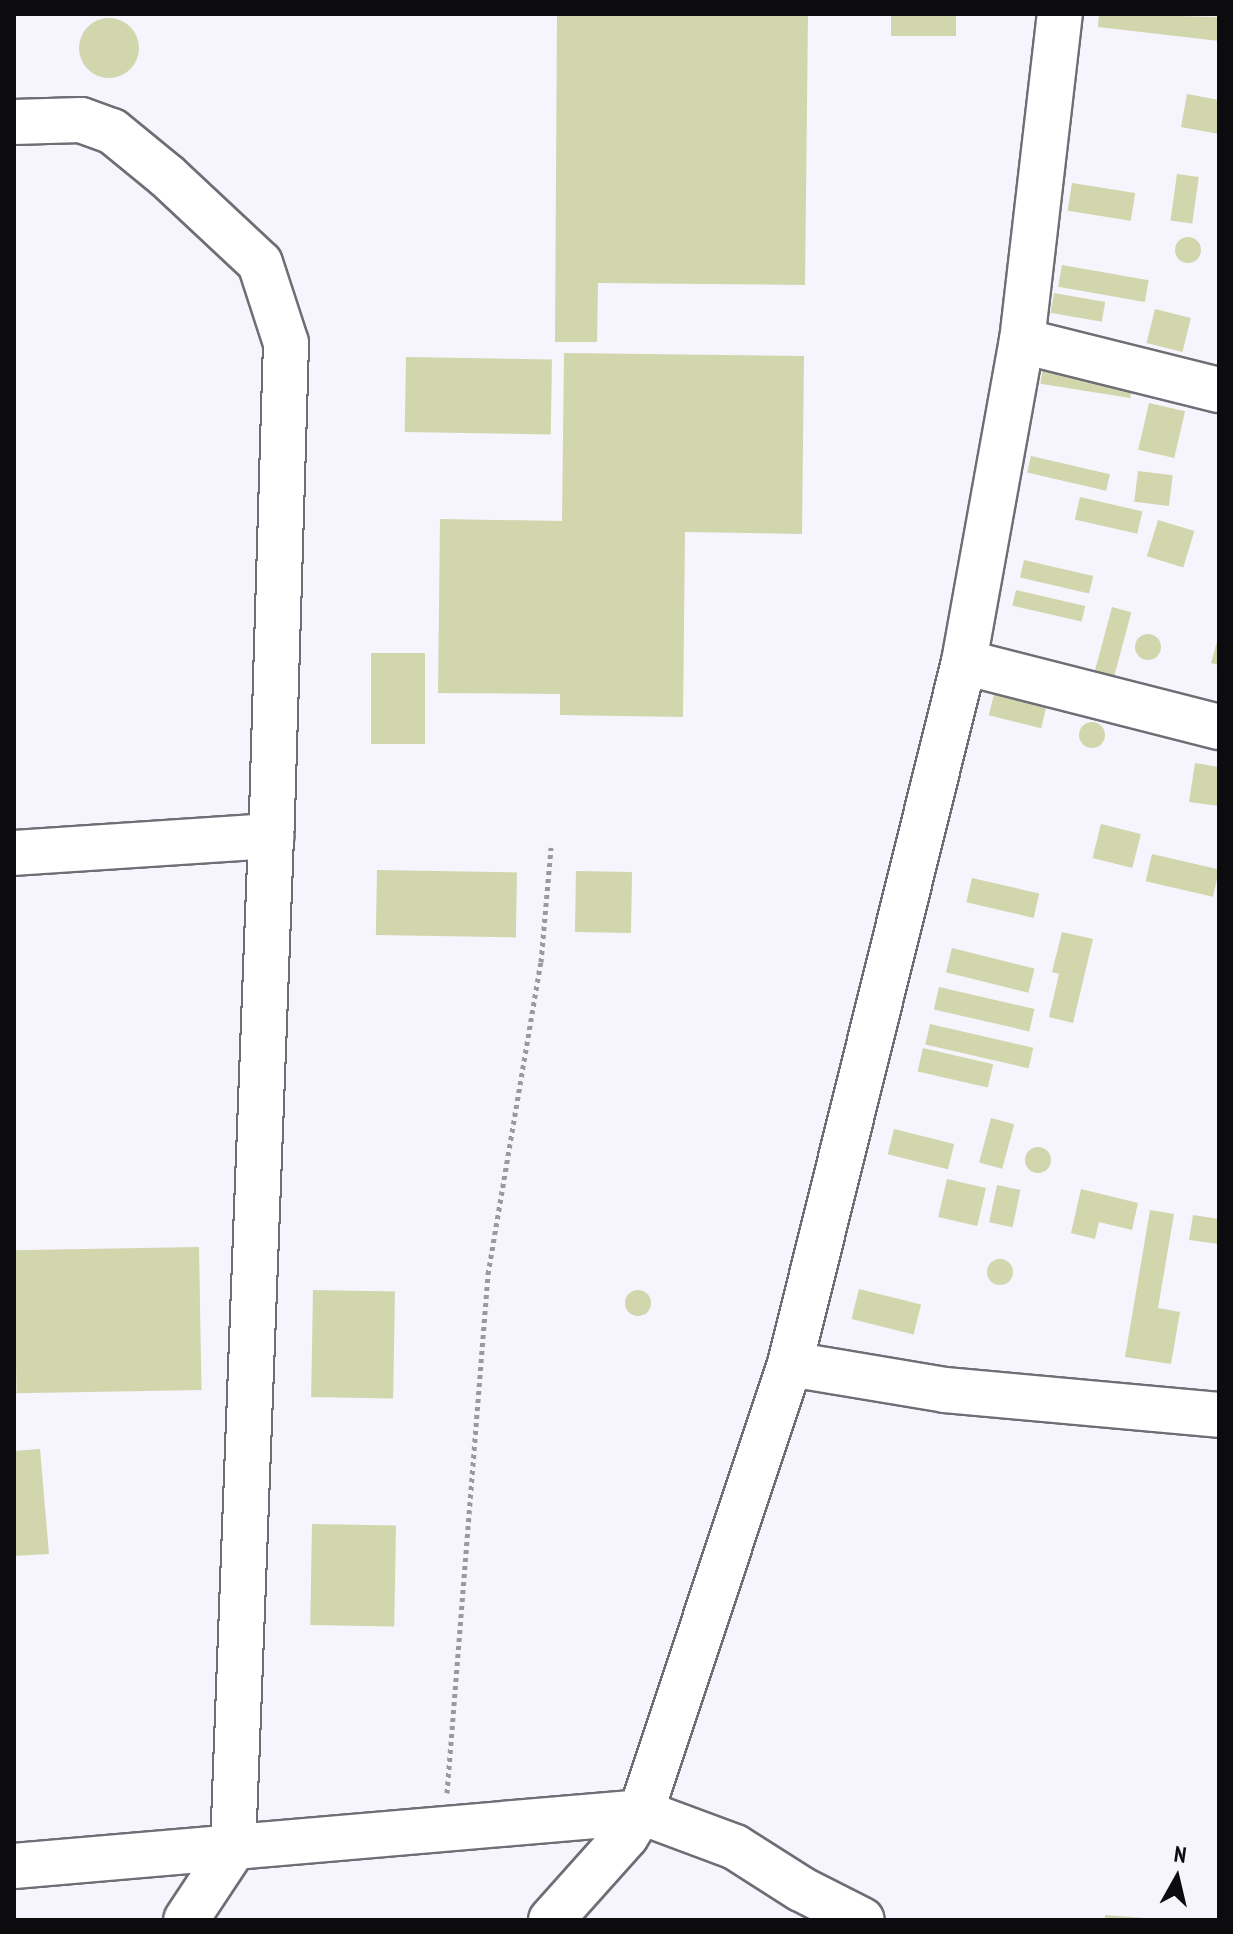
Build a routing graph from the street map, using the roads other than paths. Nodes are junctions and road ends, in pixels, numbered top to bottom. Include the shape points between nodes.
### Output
1 (1060, 14) edge
2 (14, 122) edge
3 (1022, 341) junction
4 (1219, 390) edge
5 (964, 662) junction
6 (1219, 727) edge
7 (271, 836) junction
8 (14, 853) edge
9 (790, 1364) junction
10 (1219, 1415) edge
11 (633, 1824) junction
12 (233, 1849) junction
13 (14, 1866) edge
14 (186, 1920) edge
15 (551, 1920) edge
16 (595, 1920) edge
17 (862, 1920) edge

1 - 3 street
2 - 7 street via 81,120 112,131 260,263 286,343
3 - 4 street
3 - 5 street
5 - 6 street
5 - 9 street
7 - 8 street
7 - 12 street
9 - 10 street via 945,1390
9 - 11 street
11 - 12 street via 444,1830
11 - 15 street
11 - 16 street
11 - 17 street via 735,1847
12 - 13 street
12 - 14 street

